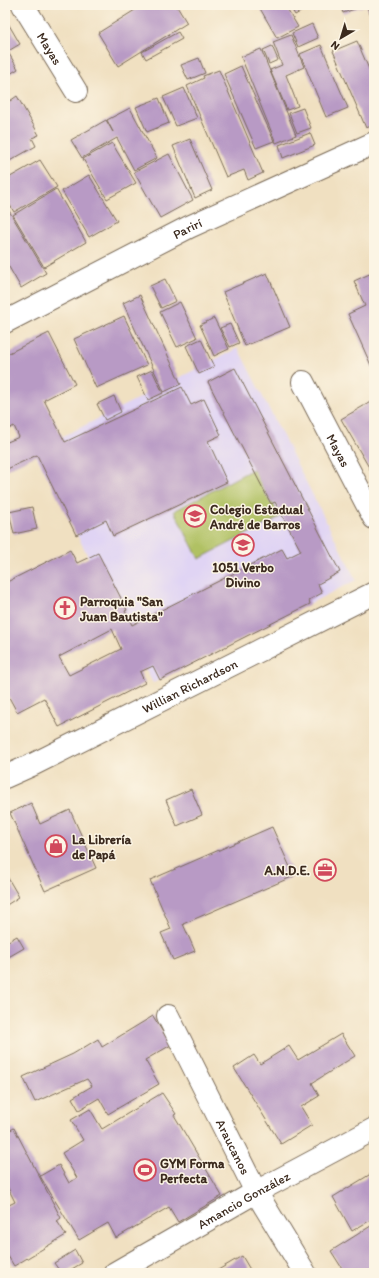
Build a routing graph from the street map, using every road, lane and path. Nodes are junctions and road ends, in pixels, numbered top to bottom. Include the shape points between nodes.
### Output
1 (24, 5) edge
2 (76, 91) dead end
3 (374, 143) edge
4 (5, 322) edge
5 (303, 382) dead end
6 (374, 518) edge
7 (374, 593) edge
8 (5, 777) edge
9 (168, 1016) dead end
10 (374, 1128) edge
11 (256, 1192) junction
12 (115, 1273) edge
13 (305, 1273) edge

1 - 2 street, Mayas
3 - 4 street, Parirí via 189,227
5 - 6 street, Mayas
7 - 8 street, Willian Richardson
9 - 11 street, Araucanos
10 - 11 street, Amancio González
11 - 12 street, Amancio González
11 - 13 street, Araucanos

